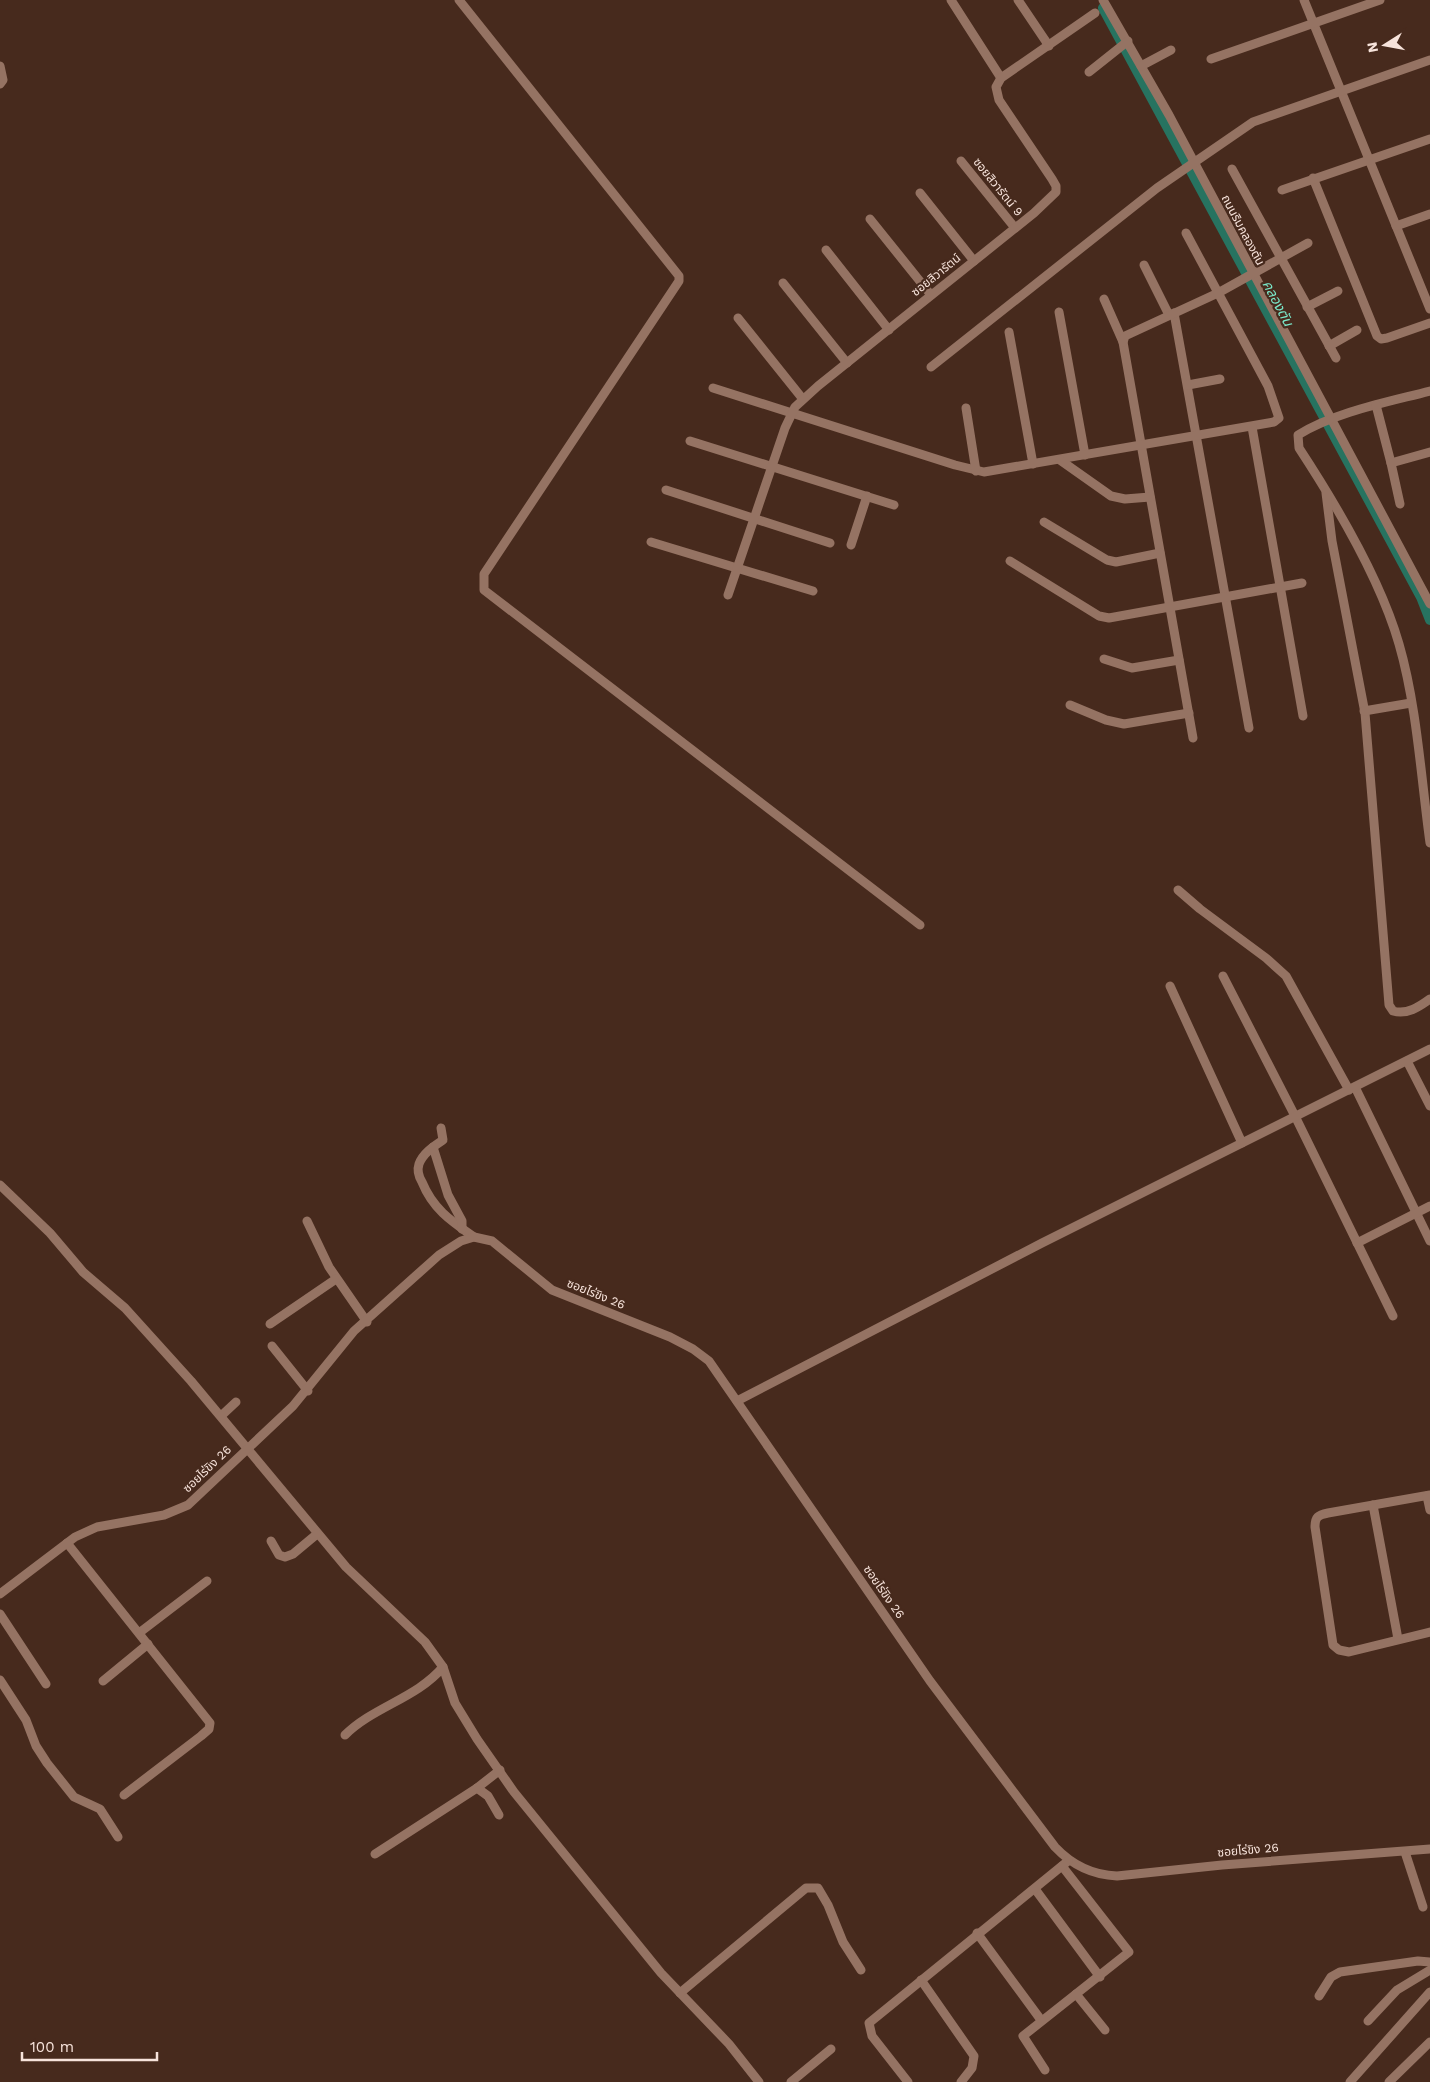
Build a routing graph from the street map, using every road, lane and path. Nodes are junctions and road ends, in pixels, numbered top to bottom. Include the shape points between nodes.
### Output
1 (458, 0) edge
2 (951, 0) edge
3 (1018, 0) edge
4 (1103, 0) edge
5 (1304, 0) edge
6 (1380, 0) edge
7 (1095, 13) dead end
8 (1313, 23) junction
9 (1123, 44) junction
10 (1049, 46) junction
11 (1172, 50) dead end
12 (1211, 59) dead end
13 (1430, 60) edge
14 (0, 66) edge
15 (1141, 66) junction
16 (1089, 72) dead end
17 (1001, 78) junction
18 (0, 84) edge
19 (1341, 90) junction
20 (1430, 139) edge
21 (1369, 159) junction
22 (961, 161) dead end
23 (1193, 165) junction
24 (1232, 170) dead end
25 (1313, 178) junction
26 (1282, 190) dead end
27 (920, 193) dead end
28 (1430, 214) edge
29 (870, 219) dead end
30 (1396, 226) junction
31 (1016, 228) junction
32 (1186, 233) dead end
33 (1308, 243) dead end
34 (826, 250) dead end
35 (1280, 258) junction
36 (974, 261) junction
37 (1144, 265) dead end
38 (1249, 276) junction
39 (783, 283) dead end
40 (1338, 291) dead end
41 (1218, 293) junction
42 (1427, 293) edge
43 (931, 296) junction
44 (1104, 299) dead end
45 (1307, 307) junction
46 (1430, 309) edge
47 (1059, 312) dead end
48 (1171, 314) junction
49 (738, 318) dead end
50 (1430, 323) edge
51 (888, 330) junction
52 (1357, 330) dead end
53 (1009, 332) dead end
54 (1123, 342) junction
55 (1329, 346) junction
56 (1336, 358) dead end
57 (846, 363) junction
58 (931, 366) dead end
59 (1220, 379) dead end
60 (1188, 385) junction
61 (713, 388) dead end
62 (1430, 391) edge
63 (802, 398) junction
64 (1376, 405) junction
65 (966, 408) dead end
66 (792, 412) junction
67 (1329, 421) junction
68 (1252, 427) junction
69 (1197, 436) junction
70 (690, 441) dead end
71 (1140, 446) junction
72 (1430, 452) edge
73 (1085, 455) junction
74 (1060, 460) junction
75 (1391, 463) junction
76 (1033, 464) junction
77 (772, 466) junction
78 (976, 470) junction
79 (666, 490) dead end
80 (1326, 493) junction
81 (868, 496) junction
82 (1150, 497) junction
83 (1400, 504) dead end
84 (894, 505) dead end
85 (755, 517) junction
86 (1044, 522) dead end
87 (651, 542) dead end
88 (830, 543) dead end
89 (851, 545) dead end
90 (1160, 553) junction
91 (1010, 561) dead end
92 (737, 570) junction
93 (1302, 583) dead end
94 (1280, 588) junction
95 (813, 591) dead end
96 (728, 596) dead end
97 (1226, 598) junction
98 (1430, 604) edge
99 (1170, 607) junction
100 (1104, 659) dead end
101 (1180, 660) junction
102 (1411, 703) junction
103 (1070, 705) dead end
104 (1364, 711) junction
105 (1189, 713) junction
106 (1303, 716) dead end
107 (1249, 728) dead end
108 (1193, 738) dead end
109 (1430, 843) edge
110 (1178, 890) dead end
111 (920, 926) dead end
112 (1223, 976) dead end
113 (1170, 986) dead end
114 (1430, 999) edge
115 (1430, 1049) edge
116 (1407, 1061) junction
117 (1352, 1088) junction
118 (1430, 1106) edge
119 (1296, 1116) junction
120 (441, 1128) dead end
121 (1242, 1143) junction
122 (433, 1147) junction
123 (0, 1185) edge
124 (1430, 1206) edge
125 (1416, 1213) junction
126 (307, 1221) dead end
127 (462, 1229) junction
128 (474, 1237) junction
129 (1430, 1241) edge
130 (1357, 1243) junction
131 (336, 1279) junction
132 (1393, 1316) dead end
133 (367, 1322) junction
134 (270, 1324) dead end
135 (272, 1346) dead end
136 (308, 1391) junction
137 (737, 1401) junction
138 (236, 1402) dead end
139 (220, 1416) junction
140 (246, 1449) junction
141 (1429, 1495) edge
142 (1373, 1505) junction
143 (1430, 1510) edge
144 (315, 1535) junction
145 (271, 1541) dead end
146 (67, 1543) junction
147 (207, 1581) dead end
148 (0, 1594) edge
149 (0, 1614) edge
150 (1430, 1632) edge
151 (139, 1633) junction
152 (1398, 1639) junction
153 (148, 1644) junction
154 (440, 1670) junction
155 (0, 1680) edge
156 (104, 1681) dead end
157 (46, 1684) dead end
158 (345, 1735) dead end
159 (497, 1772) junction
160 (479, 1786) junction
161 (124, 1795) dead end
162 (499, 1815) dead end
163 (118, 1837) dead end
164 (1430, 1849) edge
165 (1405, 1852) junction
166 (375, 1854) dead end
167 (1067, 1863) junction
168 (1035, 1889) junction
169 (1423, 1907) dead end
170 (977, 1933) junction
171 (1430, 1962) edge
172 (861, 1970) dead end
173 (1430, 1970) edge
174 (1100, 1977) junction
175 (921, 1980) junction
176 (1430, 1992) edge
177 (680, 1993) junction
178 (1076, 1994) junction
179 (1319, 1996) dead end
180 (1041, 2020) junction
181 (1368, 2020) dead end
182 (1105, 2030) dead end
183 (1430, 2042) edge
184 (831, 2049) dead end
185 (1045, 2070) dead end
186 (759, 2082) edge
187 (791, 2082) edge
188 (908, 2082) edge
189 (961, 2082) edge
190 (1350, 2082) edge
191 (1389, 2082) edge

1 - 111 street via 679,276 679,282 484,574 484,590
2 - 17 street
3 - 10 street
4 - 9 street, ถนนริมคลองตัน
5 - 8 street
6 - 8 street
7 - 10 street
8 - 12 street
8 - 19 street
9 - 15 street, ถนนริมคลองตัน
9 - 16 street
10 - 17 street
11 - 15 street
13 - 19 street
14 - 18 street via 3,80
15 - 23 street, ถนนริมคลองตัน
17 - 31 street, ซอยสิวารัตน์ via 996,86 999,100 1056,186 1051,198
19 - 21 street
19 - 23 street via 1253,122
20 - 21 street
21 - 25 street
21 - 30 street
22 - 31 street, ซอยสิวารัตน์ 9
23 - 38 street, ถนนริมคลองตัน
23 - 58 street via 1111,224
24 - 35 street
25 - 26 street
25 - 50 street via 1377,336 1387,338
27 - 36 street
28 - 30 street
29 - 43 street
30 - 42 street
31 - 36 street, ซอยสิวารัตน์
32 - 41 street
33 - 35 street
34 - 51 street
35 - 38 street
35 - 45 street
36 - 43 street, ซอยสิวารัตน์
37 - 48 street
38 - 41 street
38 - 67 street, ถนนริมคลองตัน
39 - 57 street
40 - 45 street
41 - 48 street
41 - 68 street via 1277,408 1278,418 1274,422
42 - 46 street
43 - 51 street, ซอยสิวารัตน์
44 - 54 street
45 - 55 street
47 - 73 street
48 - 54 street via 1125,336
48 - 60 street
49 - 63 street
51 - 57 street, ซอยสิวารัตน์
52 - 55 street
53 - 76 street
54 - 71 street
55 - 56 street
57 - 63 street, ซอยสิวารัตน์
59 - 60 street
60 - 69 street
61 - 66 street
62 - 64 street
63 - 66 street, ซอยสิวารัตน์
64 - 67 street
64 - 75 street
65 - 78 street
66 - 77 street, ซอยสิวารัตน์
66 - 78 street
67 - 80 street via 1298,435 1297,441
67 - 98 street, ถนนริมคลองตัน
68 - 69 street
68 - 94 street
69 - 71 street
69 - 97 street
70 - 77 street
71 - 73 street
71 - 82 street
72 - 75 street
73 - 74 street
74 - 76 street
74 - 82 street via 1111,496 1125,499
75 - 83 street
76 - 78 street via 995,471
77 - 81 street
77 - 85 street, ซอยสิวารัตน์
79 - 85 street
80 - 102 street via 1392,621
80 - 104 street
81 - 84 street
81 - 89 street
82 - 90 street
85 - 88 street
85 - 92 street, ซอยสิวารัตน์
86 - 90 street via 1108,560 1116,562
87 - 92 street
90 - 99 street
91 - 99 street via 1099,616 1109,618
92 - 95 street
92 - 96 street, ซอยสิวารัตน์
93 - 94 street
94 - 97 street
94 - 106 street
97 - 99 street
97 - 107 street
99 - 101 street
100 - 101 street via 1132,668
101 - 105 street
102 - 104 street
102 - 109 street
103 - 105 street via 1124,724
104 - 114 street via 1389,1005 1393,1011 1407,1012
105 - 108 street
110 - 117 street via 1286,976
112 - 119 street
113 - 121 street
115 - 116 street
116 - 117 street
116 - 118 street
117 - 119 street
117 - 125 street
119 - 121 street
119 - 130 street
120 - 122 street via 443,1140
121 - 137 street
122 - 127 street via 448,1195 462,1221
122 - 127 street via 418,1165 419,1176 435,1206
123 - 139 street via 50,1233 83,1272 124,1308
124 - 125 street
125 - 129 street
125 - 130 street
126 - 131 street
127 - 128 street
128 - 133 street, ซอยไร่ขิง 26 via 439,1255
128 - 137 street, ซอยไร่ขิง 26 via 492,1241 552,1290 693,1348 709,1361
130 - 132 street
131 - 133 street
131 - 134 street
133 - 136 street, ซอยไร่ขิง 26 via 354,1331
135 - 136 street
136 - 140 street, ซอยไร่ขิง 26
137 - 167 street, ซอยไร่ขิง 26 via 930,1681
138 - 139 street
139 - 140 street
140 - 144 street
140 - 146 street, ซอยไร่ขิง 26 via 188,1505 164,1515 96,1528
141 - 142 street
141 - 143 street
142 - 152 street
142 - 152 street via 1328,1512 1314,1520 1333,1645 1349,1652
144 - 145 street via 285,1558
144 - 154 street via 425,1642
146 - 148 street, ซอยไร่ขิง 26
146 - 151 street
147 - 151 street
149 - 157 street
150 - 152 street
151 - 153 street
153 - 156 street
153 - 161 street via 210,1724 201,1736
154 - 158 street via 356,1724
154 - 159 street via 455,1703
155 - 163 street via 26,1720 47,1763 74,1797 100,1809
159 - 160 street
159 - 177 street
160 - 162 street
160 - 166 street
164 - 165 street, ซอยไร่ขิง 26
165 - 167 street, ซอยไร่ขิง 26 via 1117,1876 1101,1876
165 - 169 street
167 - 168 street
167 - 174 street via 1128,1949 1127,1955
168 - 170 street
168 - 174 street
170 - 175 street
170 - 180 street
171 - 179 street via 1340,1972 1331,1977
172 - 177 street via 843,1942 824,1896 818,1888 812,1887 806,1888
173 - 181 street via 1397,1990
174 - 178 street
175 - 188 street via 869,2023 872,2036
175 - 189 street via 974,2056 972,2068
176 - 190 street
177 - 186 street via 729,2044
178 - 180 street
178 - 182 street
180 - 185 street via 1023,2036
183 - 191 street
184 - 187 street

